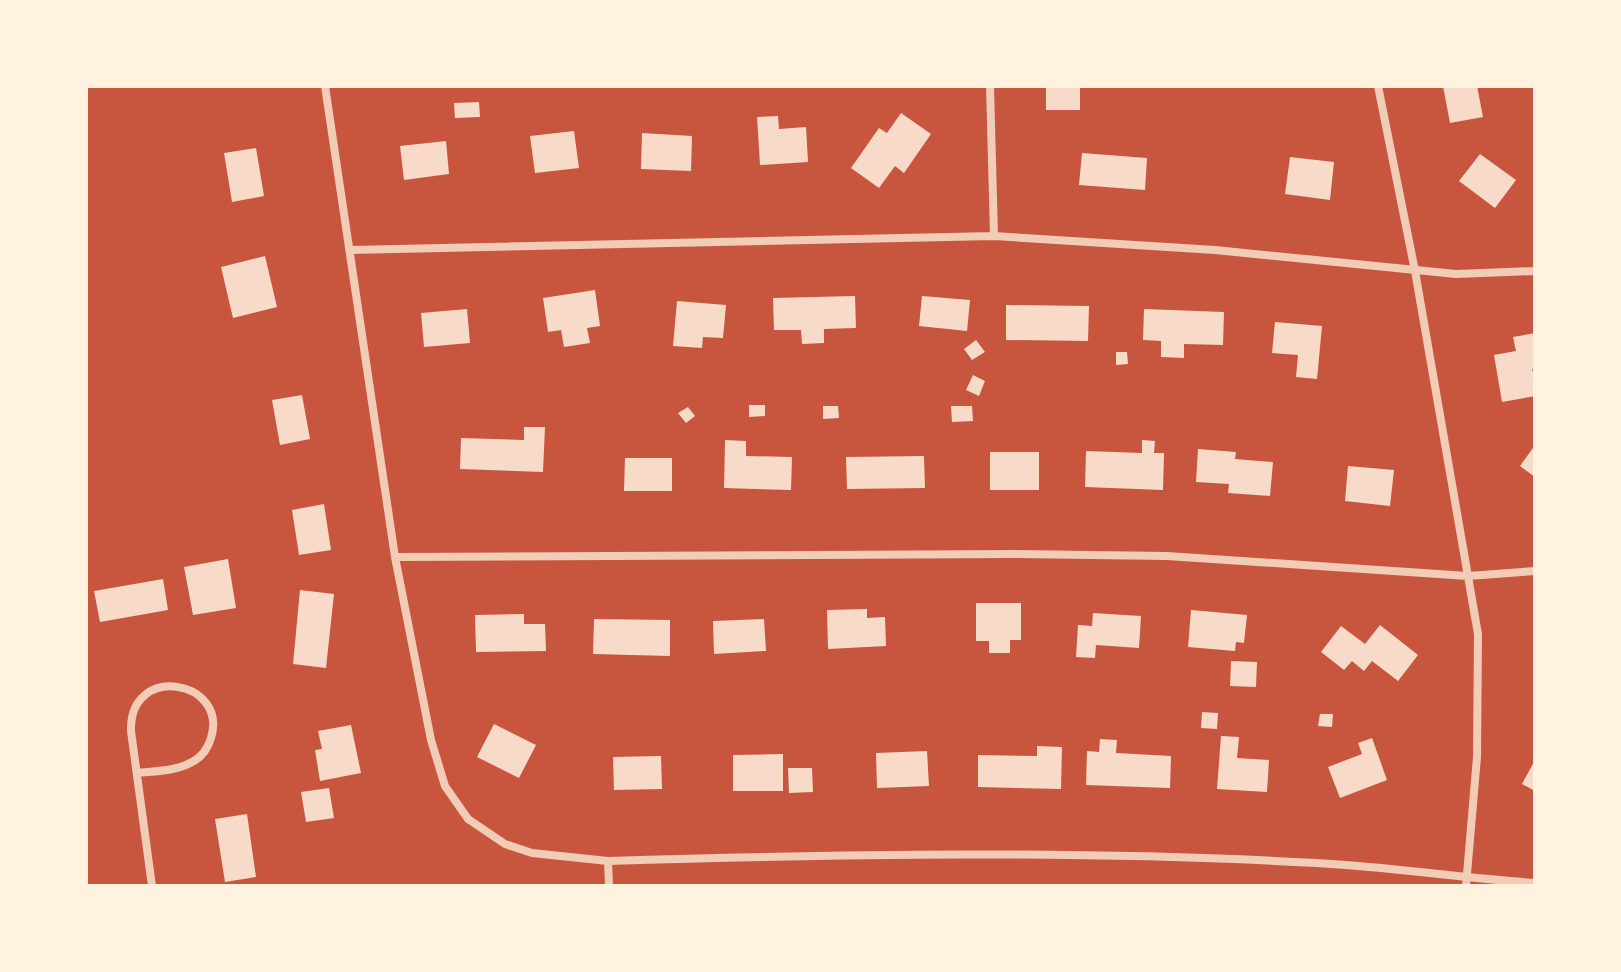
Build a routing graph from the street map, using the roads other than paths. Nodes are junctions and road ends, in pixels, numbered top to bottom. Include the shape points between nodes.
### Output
1 (325, 86) edge
2 (990, 86) edge
3 (1378, 86) edge
4 (994, 236) junction
5 (350, 250) junction
6 (1415, 271) junction
7 (1535, 271) edge
8 (395, 557) junction
9 (1535, 571) edge
10 (1468, 576) junction
11 (137, 773) junction
12 (608, 861) junction
13 (1466, 882) edge
14 (1535, 883) edge
15 (152, 886) edge
16 (609, 886) edge

1 - 5 street
2 - 4 street
3 - 6 street
4 - 5 street
4 - 6 street via 1215,250
5 - 8 street
6 - 7 street
6 - 10 street
8 - 10 street via 1137,556
8 - 12 street via 431,740 455,803 468,819 505,844 532,853
9 - 10 street
10 - 13 street via 1478,634
11 - 11 street via 190,763 205,751 213,733 211,713 196,693 180,686 163,687 141,700 131,723
11 - 15 street
12 - 13 street via 856,853 1174,857 1321,863
12 - 16 street
13 - 14 street

